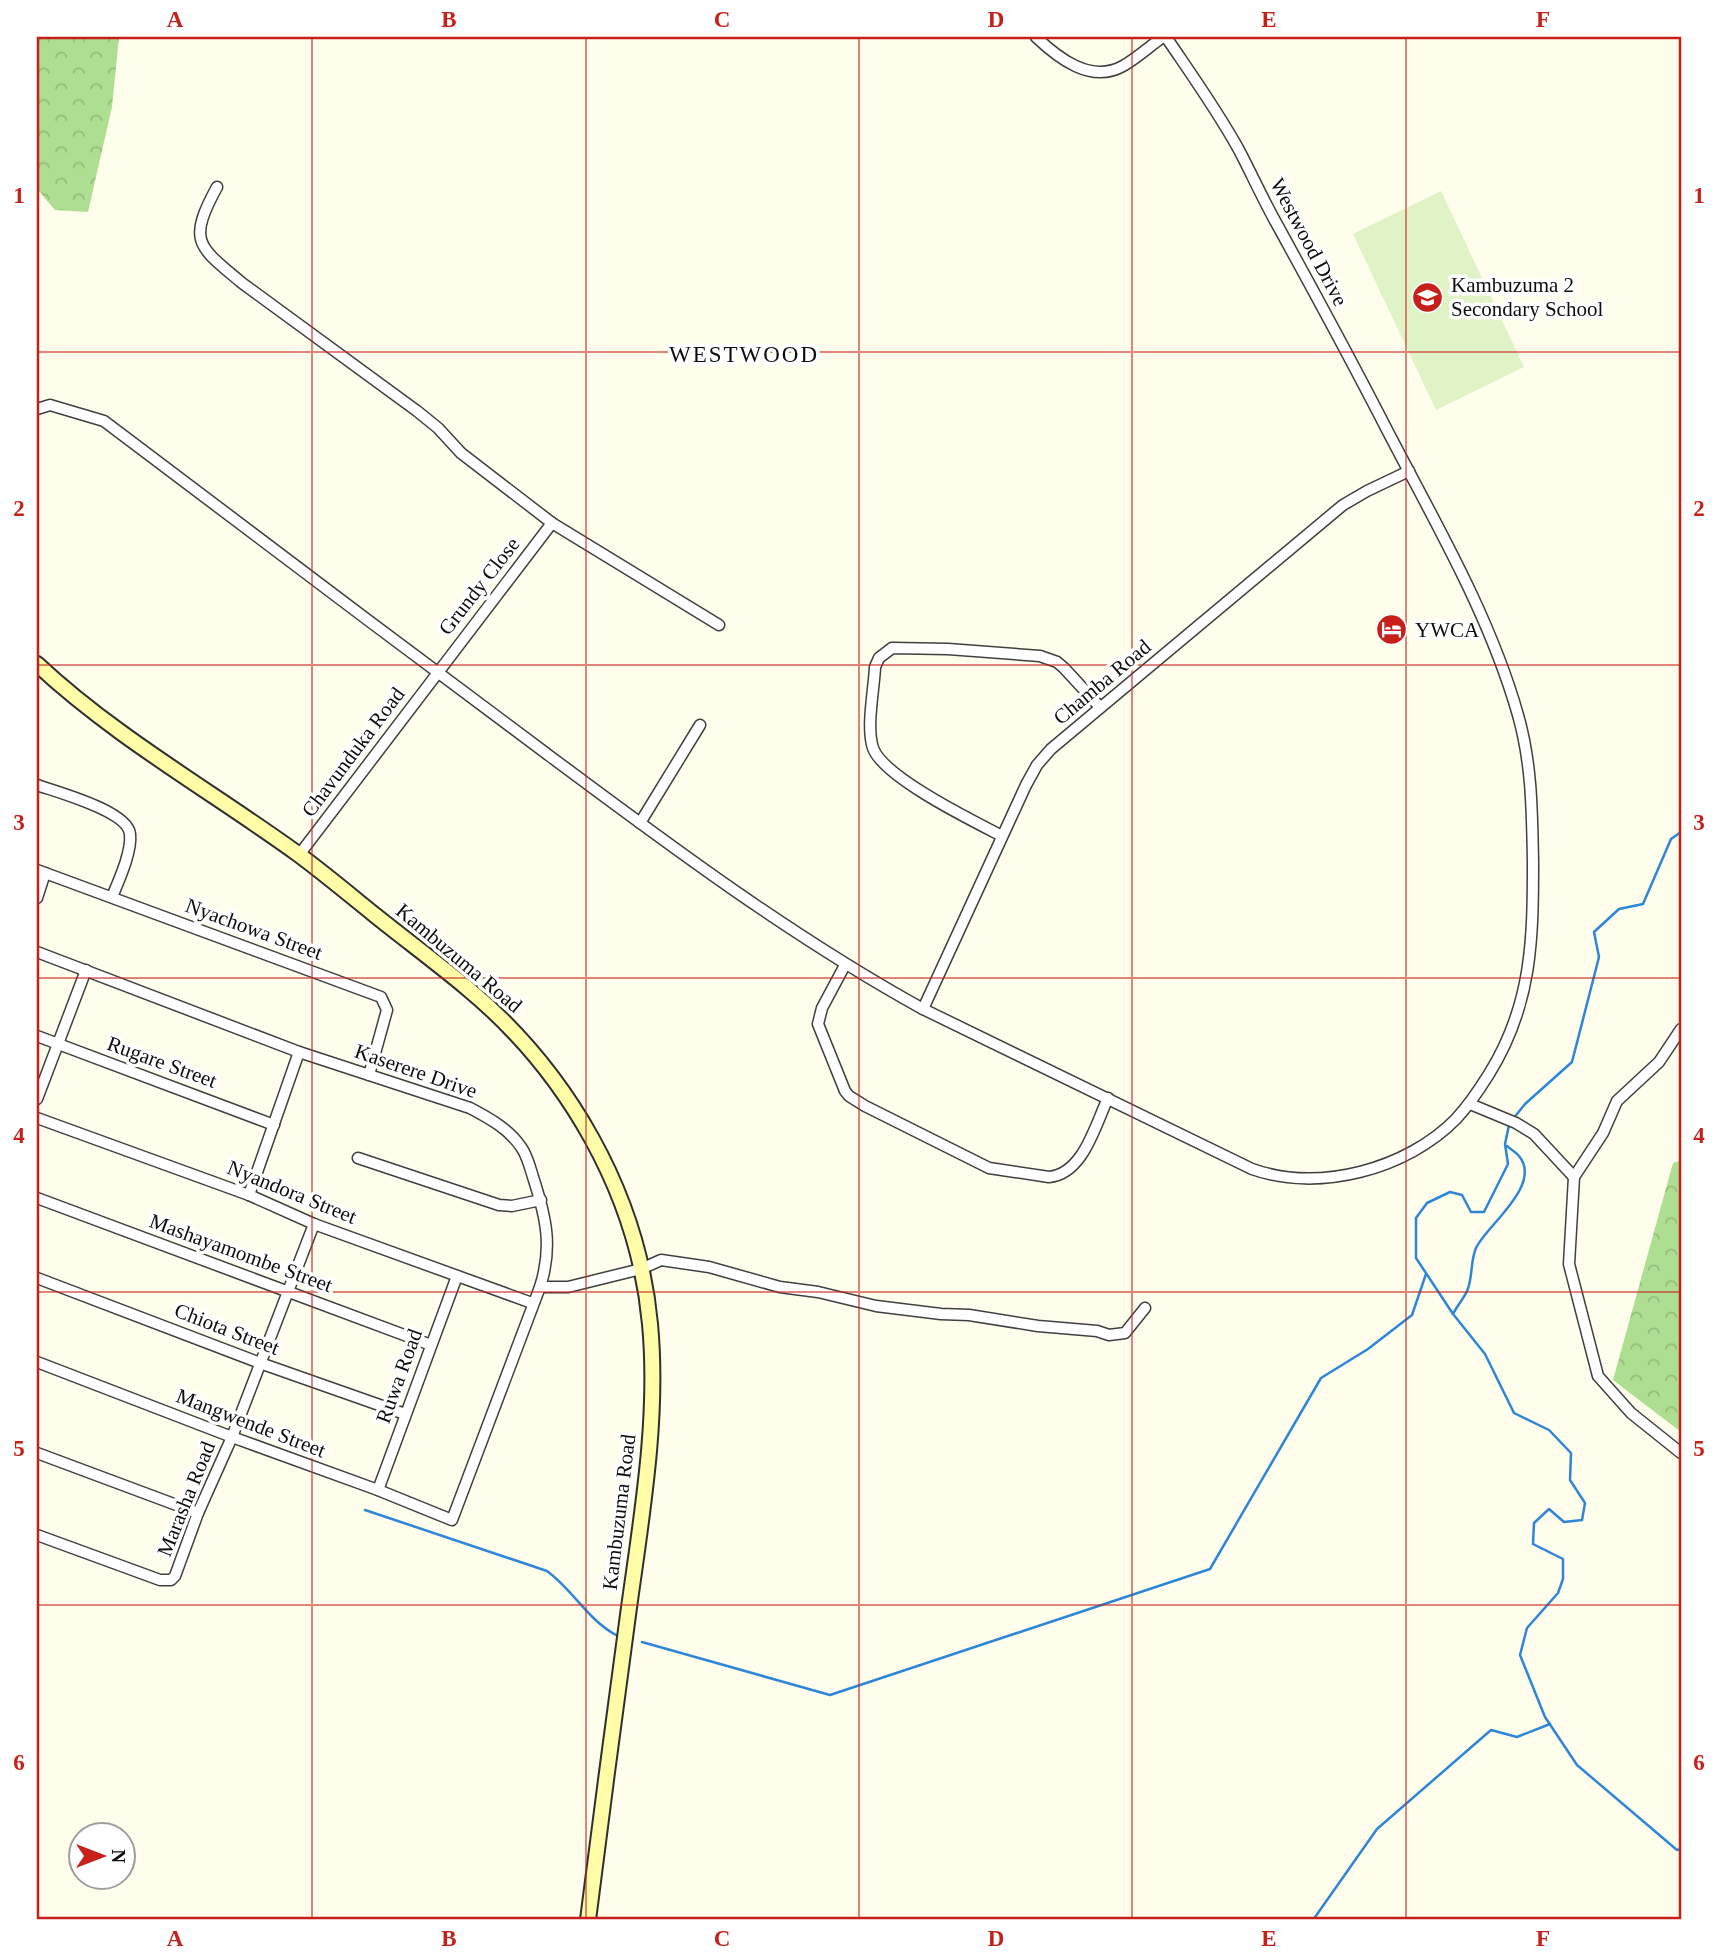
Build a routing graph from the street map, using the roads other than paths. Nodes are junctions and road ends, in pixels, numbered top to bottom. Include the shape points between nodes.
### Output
1 (1036, 37) edge
2 (1164, 37) edge
3 (217, 187) dead end
4 (37, 409) edge
5 (1409, 471) junction
6 (552, 523) junction
7 (719, 625) dead end
8 (37, 664) edge
9 (437, 673) junction
10 (1100, 707) junction
11 (699, 725) dead end
12 (37, 785) edge
13 (640, 823) junction
14 (1002, 836) junction
15 (299, 855) junction
16 (41, 871) edge
17 (112, 897) junction
18 (37, 898) edge
19 (37, 952) edge
20 (845, 965) junction
21 (86, 970) junction
22 (923, 1009) junction
23 (1681, 1029) edge
24 (37, 1036) edge
25 (58, 1044) junction
26 (299, 1052) junction
27 (369, 1075) junction
28 (1108, 1098) junction
29 (37, 1099) edge
30 (1470, 1104) junction
31 (37, 1118) edge
32 (274, 1125) junction
33 (358, 1158) dead end
34 (1574, 1177) junction
35 (248, 1195) junction
36 (37, 1198) edge
37 (541, 1200) junction
38 (314, 1224) junction
39 (641, 1269) junction
40 (457, 1276) junction
41 (37, 1278) edge
42 (540, 1287) junction
43 (287, 1291) junction
44 (533, 1303) junction
45 (1144, 1308) dead end
46 (431, 1345) junction
47 (37, 1362) edge
48 (260, 1363) junction
49 (405, 1414) junction
50 (232, 1437) junction
51 (37, 1453) edge
52 (1681, 1453) edge
53 (378, 1490) junction
54 (198, 1513) junction
55 (452, 1521) joint
56 (37, 1535) edge
57 (588, 1920) edge

1 - 2 street via 1059,57 1095,72 1124,66
2 - 5 street, Westwood Drive via 1238,149
3 - 6 street via 200,221 199,235 210,255 242,284 417,411 461,453
4 - 9 street, Westwood Drive via 50,405 104,421
5 - 10 street, Chamba Road via 1343,505
5 - 30 street, Westwood Drive via 1489,634 1518,714 1532,789 1527,983 1510,1036
6 - 7 street
6 - 9 street, Grundy Close
8 - 15 main road, Kambuzuma Road via 103,719
9 - 13 street, Westwood Drive
9 - 15 street, Chavunduka Road
10 - 14 street, Chamba Road via 1037,765
10 - 14 street via 1065,668 1040,656 900,648 884,651 878,658 870,730 878,759 926,794
11 - 13 street
12 - 17 street via 116,814 128,827 131,835
13 - 20 street, Westwood Drive
14 - 22 street, Chamba Road
15 - 39 main road, Kambuzuma Road via 469,989 549,1071 583,1121 617,1194
16 - 17 street, Nyachowa Street
16 - 18 street
17 - 27 street, Nyachowa Street via 381,997 387,1010
19 - 21 street, Kaserere Drive
20 - 22 street, Westwood Drive
20 - 28 street via 818,1024 845,1091 865,1107 989,1168 1049,1177 1074,1166
21 - 25 street
21 - 26 street, Kaserere Drive
22 - 28 street, Westwood Drive
23 - 34 street via 1659,1062 1617,1101 1603,1133
24 - 25 street, Rugare Street
25 - 29 street
25 - 32 street, Rugare Street
26 - 27 street, Kaserere Drive
26 - 32 street
27 - 37 street, Kaserere Drive via 470,1108 501,1127 523,1148
28 - 30 street, Westwood Drive via 1252,1169 1298,1179 1353,1172 1397,1158 1446,1129
30 - 34 street via 1516,1123 1541,1140
31 - 35 street, Nyandora Street
32 - 35 street
33 - 37 street via 499,1205
34 - 52 street via 1569,1264 1598,1376 1631,1413
35 - 38 street, Nyandora Street
36 - 43 street, Mashayamombe Street
37 - 42 street, Kaserere Drive via 548,1249
38 - 40 street, Nyandora Street
38 - 43 street, Marasha Road
39 - 42 street via 568,1287
39 - 45 street via 662,1260 686,1263 876,1306 1109,1335 1125,1333
39 - 57 main road, Kambuzuma Road via 650,1322 650,1424
40 - 44 street, Nyandora Street
40 - 46 street, Ruwa Road
41 - 48 street, Chiota Street
42 - 44 street, Kaserere Drive
43 - 46 street, Mashayamombe Street
43 - 48 street, Marasha Road
44 - 55 street, Kaserere Drive
46 - 49 street, Ruwa Road
47 - 50 street, Mangwende Street
48 - 49 street, Chiota Street
48 - 50 street, Marasha Road
49 - 53 street, Ruwa Road
50 - 53 street, Mangwende Street
50 - 54 street, Marasha Road
51 - 54 street
53 - 55 street, Mangwende Street
54 - 56 street, Marasha Road via 171,1580 160,1580

